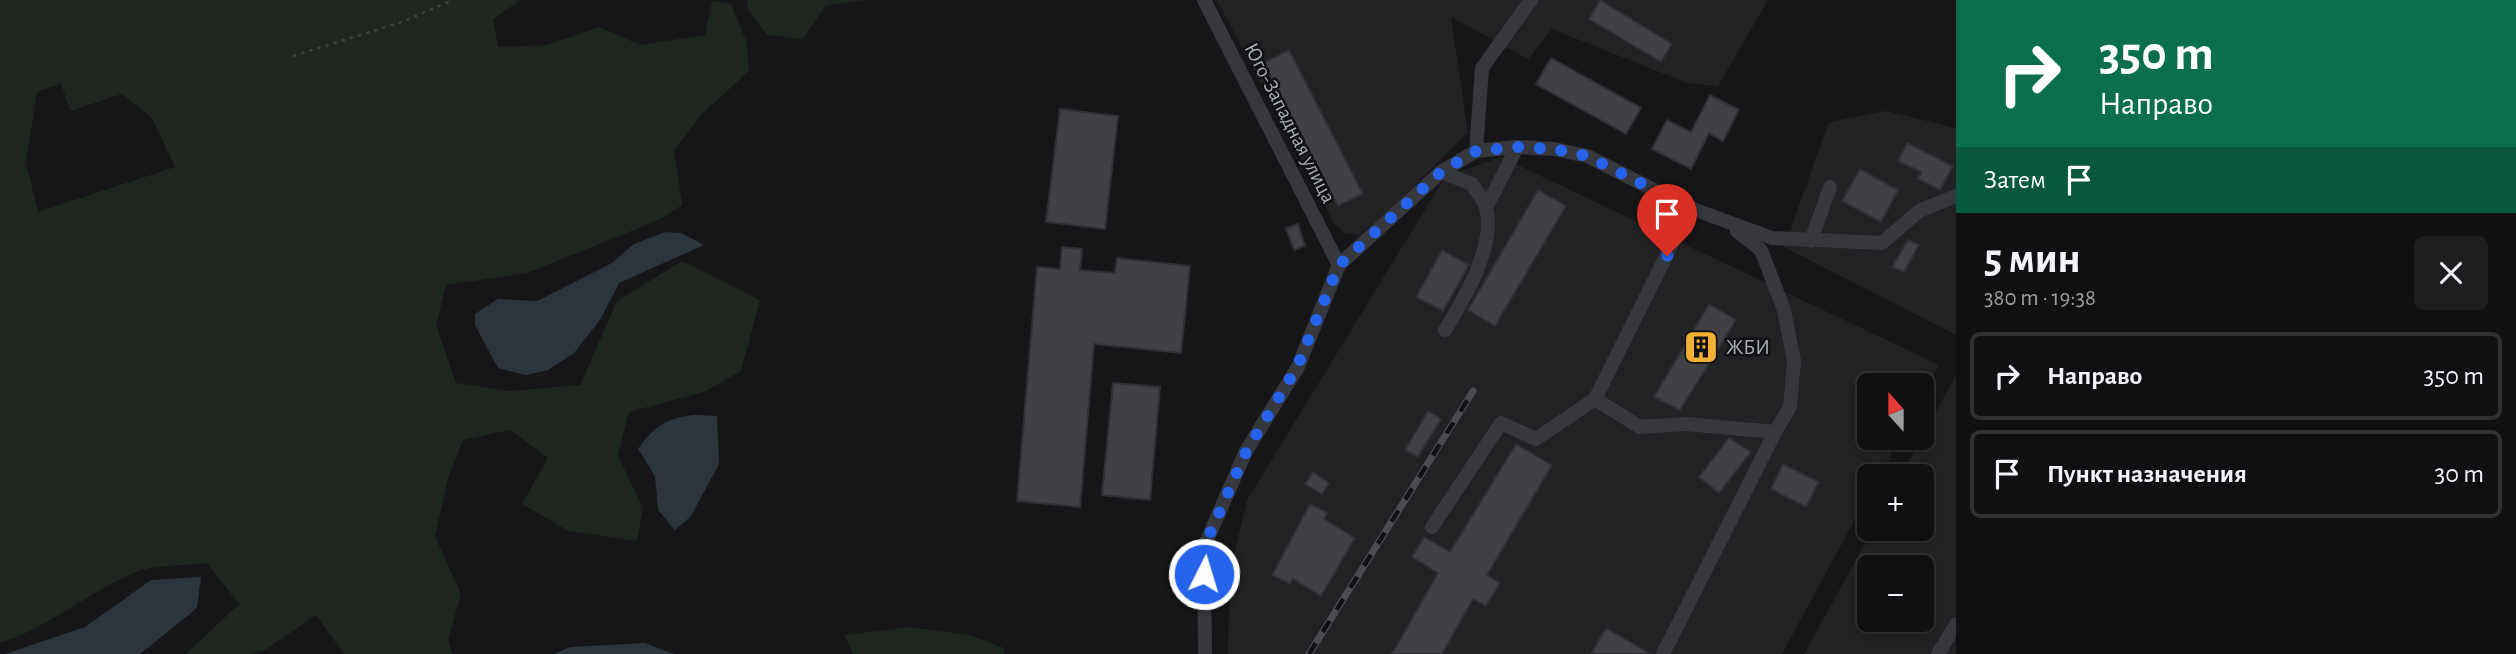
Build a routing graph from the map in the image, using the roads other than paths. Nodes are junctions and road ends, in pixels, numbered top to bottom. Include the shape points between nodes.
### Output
1 (1204, 0) edge
2 (1531, 0) edge
3 (1517, 147) junction
4 (1476, 151) junction
5 (1441, 172) junction
6 (1830, 187) dead end
7 (1956, 196) edge
8 (1486, 208) junction
9 (1690, 208) junction
10 (1726, 222) junction
11 (1772, 238) junction
12 (1811, 241) junction
13 (1761, 250) junction
14 (1339, 265) junction
15 (1445, 330) dead end
16 (1595, 399) junction
17 (1775, 432) junction
18 (1432, 527) dead end
19 (1956, 624) edge
20 (1205, 654) edge
21 (1663, 654) edge
22 (1939, 654) edge

1 - 14 street, Юго-Западная улица
2 - 4 street via 1482,68
3 - 4 street
3 - 8 street
3 - 9 street via 1587,156
4 - 5 street
5 - 8 street via 1472,184
5 - 14 street
6 - 12 street
7 - 12 street via 1920,211 1882,243
8 - 15 street via 1484,252
9 - 10 street
9 - 16 street
10 - 11 street
10 - 13 street
11 - 12 street
11 - 13 street
13 - 17 street via 1784,310 1794,361 1790,407
14 - 20 street via 1297,367 1246,452 1204,547
16 - 17 street via 1640,426 1686,424
16 - 18 street via 1536,439 1501,423
17 - 21 street
19 - 22 street

